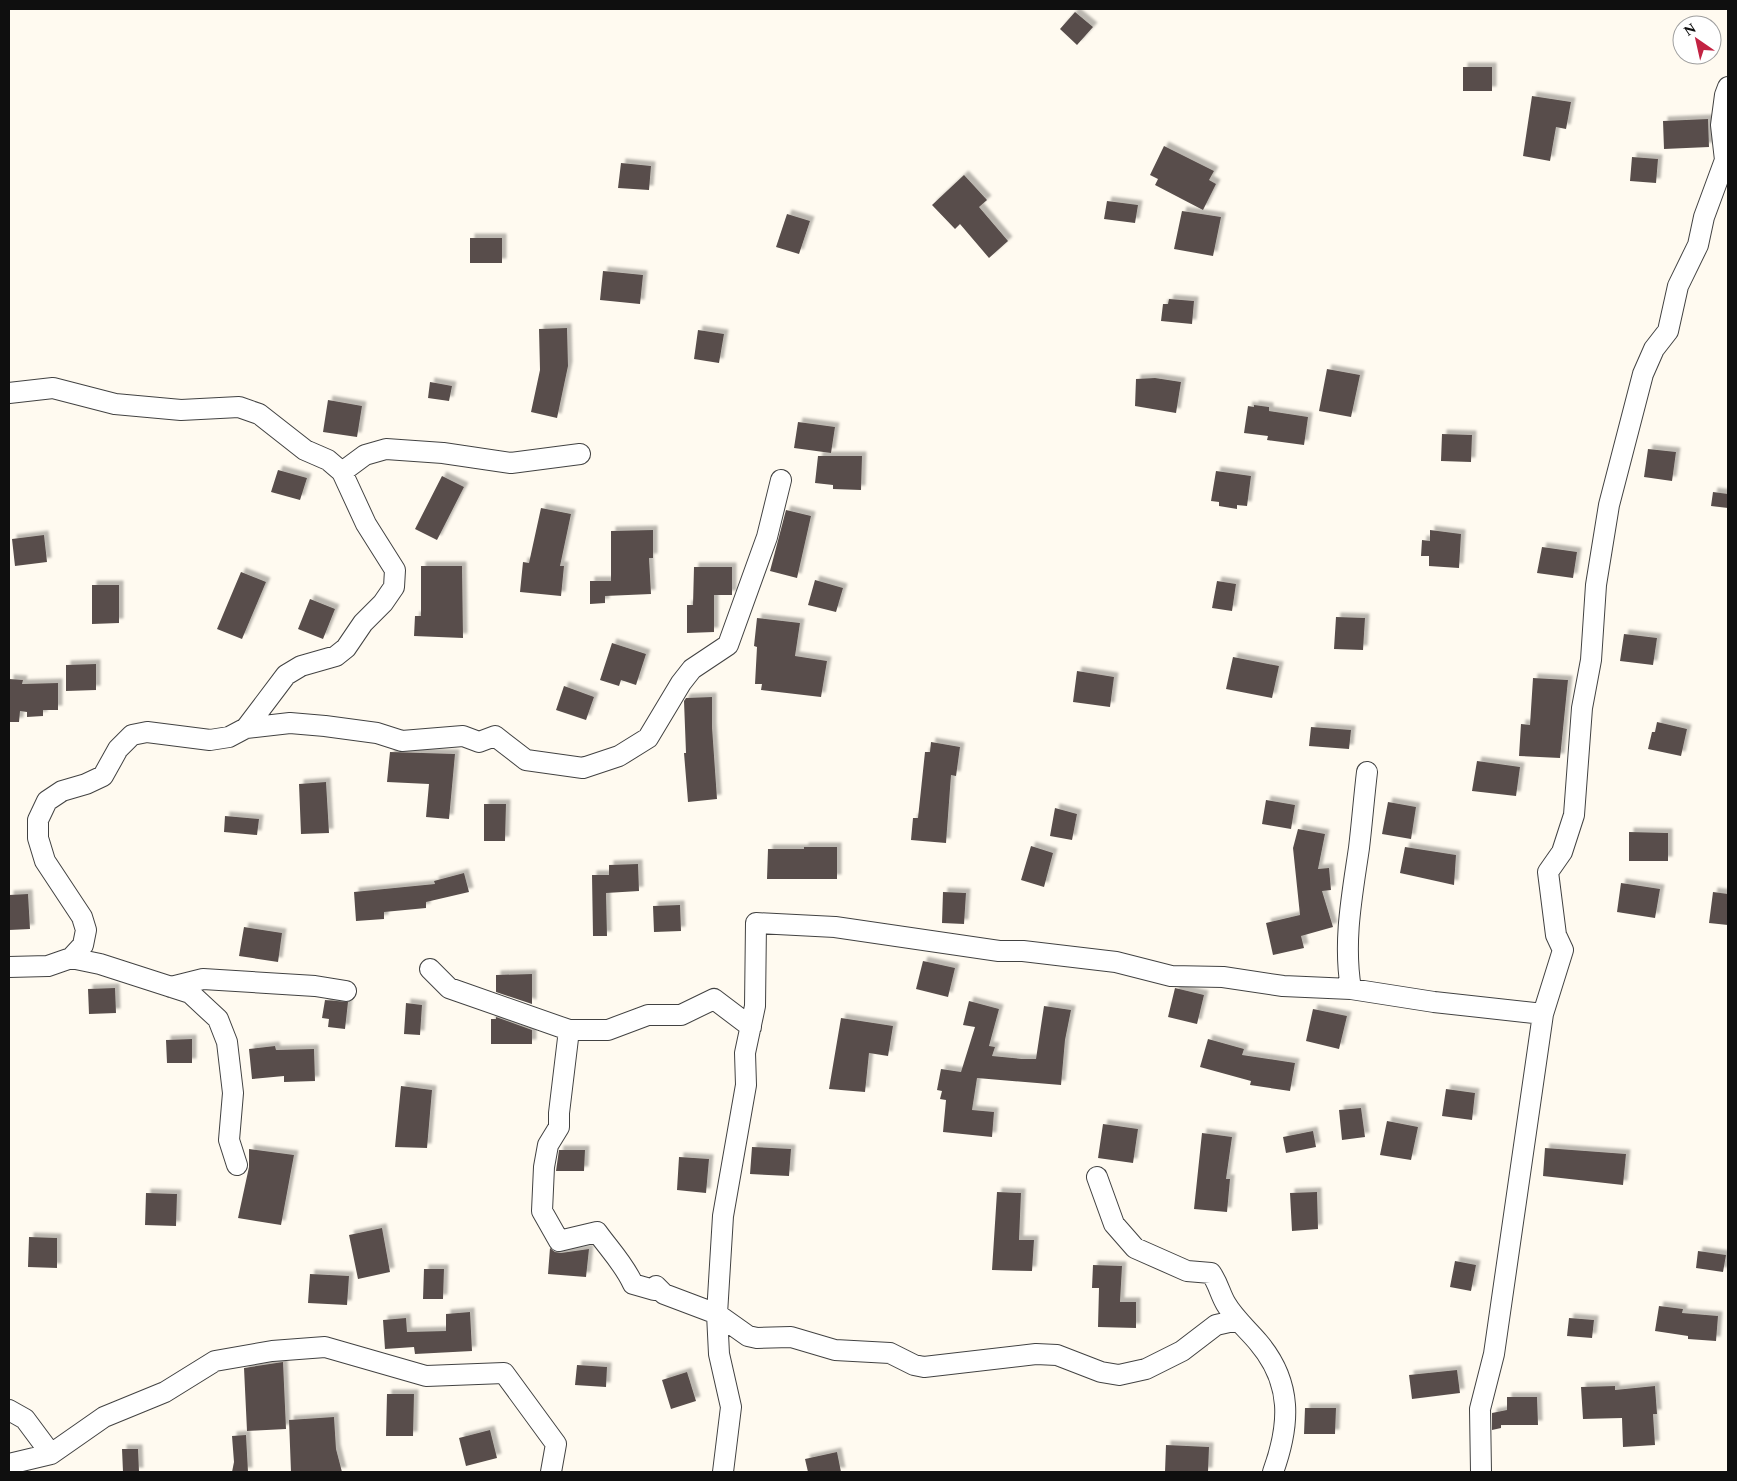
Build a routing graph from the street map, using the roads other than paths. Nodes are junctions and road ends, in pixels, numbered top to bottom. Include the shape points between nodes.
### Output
1 (1728, 87) edge
2 (9, 393) edge
3 (580, 454) dead end
4 (342, 472) junction
5 (780, 480) dead end
6 (267, 702) junction
7 (290, 723) junction
8 (246, 728) junction
9 (1367, 772) dead end
10 (71, 958) junction
11 (9, 967) edge
12 (430, 969) dead end
13 (171, 986) junction
14 (1351, 989) junction
15 (346, 990) dead end
16 (1543, 1014) junction
17 (751, 1027) junction
18 (569, 1030) junction
19 (237, 1165) dead end
20 (1097, 1177) dead end
21 (717, 1314) junction
22 (1238, 1320) junction
23 (9, 1410) edge
24 (51, 1454) junction
25 (9, 1464) edge
26 (551, 1472) edge
27 (723, 1472) edge
28 (1273, 1472) edge
29 (1481, 1472) edge

1 - 16 street via 1721,125 1725,160 1704,217 1698,245 1678,286 1668,331 1654,349 1643,374 1609,505 1596,585 1591,660 1582,708 1574,815 1562,852 1548,872 1556,935 1563,950
2 - 4 street via 53,388 116,404 181,410 239,408 259,414 305,450 328,460
3 - 4 street via 511,463 386,449 365,455
4 - 6 street via 366,524 392,562 394,587 346,648 336,656 301,666 286,675
5 - 7 street via 767,537 728,645 692,669 648,738 620,756 583,768 526,760 495,736 479,742 463,736 402,741 377,733
6 - 7 street
6 - 8 street
7 - 8 street
8 - 10 street via 229,737 210,740 146,732 132,735 118,749 102,776 62,791 47,801 38,820 38,838 45,862 82,917 86,930 83,945
9 - 14 street via 1349,908 1346,963
10 - 11 street via 48,966
10 - 13 street
12 - 18 street via 448,988
13 - 15 street via 203,979
13 - 19 street via 190,993 218,1019 227,1042 233,1093 229,1140
14 - 16 street
14 - 17 street via 1283,986 1223,977 1171,976 1116,962 999,951 835,927 756,923 757,978
16 - 29 street via 1494,1354 1480,1409
17 - 18 street via 714,999 681,1015 648,1016 608,1030
17 - 21 street via 745,1052 746,1085 723,1216
18 - 21 street via 559,1127 548,1145 542,1211 559,1241 597,1232 625,1265 633,1284 654,1290 656,1286 664,1294
20 - 22 street via 1114,1224 1135,1248 1187,1271 1211,1273 1220,1286 1225,1303
21 - 22 street via 748,1336 791,1337 835,1350 890,1353 924,1367 1036,1354 1057,1355 1101,1372 1120,1375 1146,1369 1182,1351 1216,1325
21 - 27 street via 718,1354 731,1407
22 - 28 street via 1260,1344 1283,1383 1286,1415 1281,1450
23 - 24 street via 24,1419
24 - 25 street
24 - 26 street via 104,1417 165,1392 215,1361 325,1346 426,1376 504,1374 556,1444

